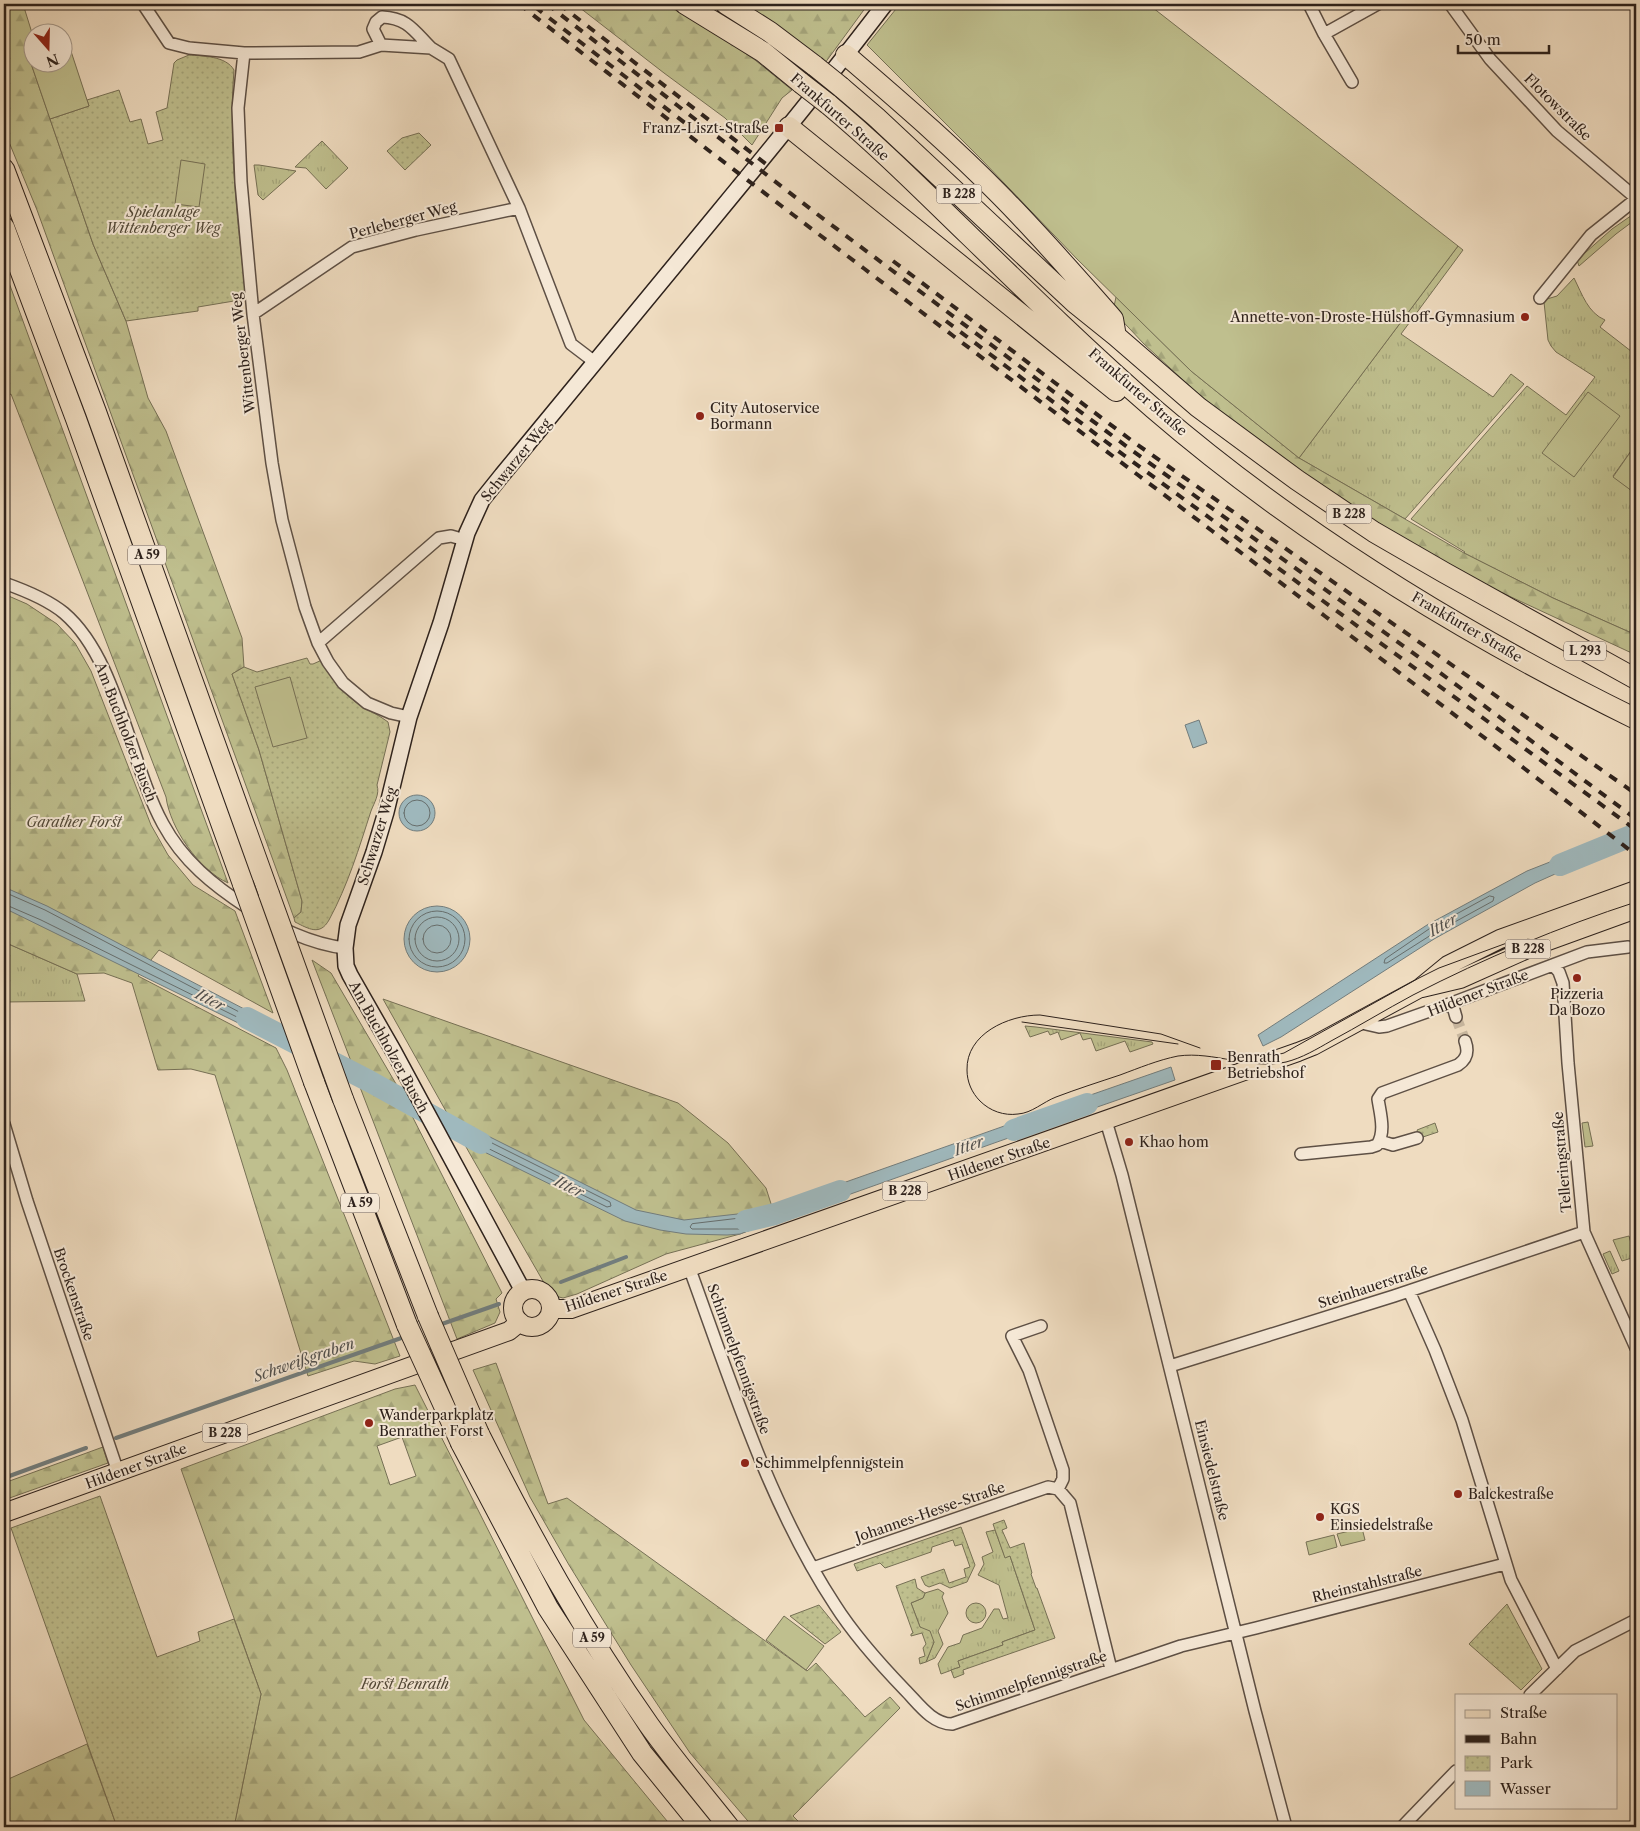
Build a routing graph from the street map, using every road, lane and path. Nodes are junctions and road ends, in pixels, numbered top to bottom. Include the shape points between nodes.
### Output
1 (142, 4) edge
2 (685, 4) edge
3 (726, 4) edge
4 (885, 4) edge
5 (1310, 4) edge
6 (1378, 4) edge
7 (1450, 4) edge
8 (1324, 34) junction
9 (381, 45) junction
10 (430, 48) junction
11 (244, 53) junction
12 (846, 55) junction
13 (1352, 82) dead end
14 (789, 127) junction
15 (4, 169) edge
16 (1636, 198) edge
17 (519, 208) junction
18 (4, 227) edge
19 (1540, 298) dead end
20 (253, 314) junction
21 (1116, 336) junction
22 (596, 363) junction
23 (1153, 408) junction
24 (465, 540) junction
25 (4, 582) edge
26 (1534, 622) junction
27 (318, 643) junction
28 (1636, 665) edge
29 (1636, 679) edge
30 (409, 717) junction
31 (1633, 721) edge
32 (1636, 890) edge
33 (1636, 909) edge
34 (1628, 947) dead end
35 (344, 948) junction
36 (1553, 965) junction
37 (1420, 988) junction
38 (1452, 1003) junction
39 (1456, 1017) tunnel mouth
40 (1357, 1022) junction
41 (1465, 1041) tunnel mouth
42 (1106, 1121) junction
43 (4, 1124) edge
44 (1417, 1138) dead end
45 (1380, 1141) junction
46 (1301, 1154) dead end
47 (1584, 1232) junction
48 (689, 1267) junction
49 (523, 1291) junction
50 (1410, 1291) junction
51 (551, 1309) junction
52 (520, 1322) junction
53 (1040, 1326) dead end
54 (1636, 1348) edge
55 (1170, 1366) junction
56 (118, 1472) junction
57 (1058, 1489) junction
58 (4, 1513) edge
59 (1505, 1564) junction
60 (813, 1568) junction
61 (1636, 1620) edge
62 (1236, 1633) junction
63 (1111, 1669) junction
64 (1557, 1669) junction
65 (1531, 1694) edge
66 (1455, 1772) edge
67 (702, 1827) edge
68 (729, 1827) edge
69 (1286, 1827) edge
70 (1402, 1827) edge

1 - 11 street via 169,43
2 - 23 highway, Frankfurter Straße / B 228, bridge via 763,52 863,134
3 - 21 highway, Frankfurter Straße / B 228, bridge via 770,32 841,87 1075,303
4 - 12 main road, Schwarzer Weg
5 - 8 street
6 - 8 street
7 - 16 street, Flotowstraße via 1490,59 1557,132
8 - 13 street
9 - 10 street
9 - 10 street via 373,29 382,17 390,17 408,23
9 - 11 street via 359,52
10 - 17 street via 449,60
11 - 20 street, Wittenberger Weg via 238,126
12 - 14 main road, Schwarzer Weg
12 - 21 highway via 934,131 998,193 1113,319
14 - 22 main road, Schwarzer Weg
14 - 23 highway via 1128,400
15 - 68 highway, A 59, bridge via 92,402 343,1099 428,1316 479,1434 561,1589 604,1658 650,1726
16 - 19 street via 1591,235
17 - 20 street, Perleberger Weg via 352,247
17 - 22 street via 571,344
18 - 67 highway, A 59, bridge via 314,1082 407,1325 461,1444 548,1608 642,1753
20 - 27 street, Wittenberger Weg via 282,520
21 - 26 highway, Frankfurter Straße / B 228 via 1198,407 1297,480 1374,532
22 - 24 main road, Schwarzer Weg via 482,500
23 - 31 highway, Frankfurter Straße / B 228 via 1279,509 1372,570 1491,642
24 - 27 street via 451,536 439,538
24 - 30 main road, Schwarzer Weg
25 - 35 street, Am Buchholzer Busch via 57,608 68,616 89,643 106,675 158,813 188,862 221,891 264,919 315,942
26 - 28 highway, B 228 via 1569,632
26 - 29 highway, L 293
27 - 30 street, Wittenberger Weg via 343,683 367,703
30 - 35 main road, Schwarzer Weg via 386,812 348,925
32 - 37 main road, Hildener Straße / B 228 via 1500,939 1448,965
33 - 37 main road, Hildener Straße / B 228 via 1534,946 1460,979
34 - 36 street, Hildener Straße via 1587,952
35 - 49 main road, Am Buchholzer Busch via 350,975
36 - 38 street, Hildener Straße
36 - 47 street, Telleringstraße via 1560,972 1563,983
37 - 40 main road, Hildener Straße / B 228
38 - 39 street
38 - 40 street, Hildener Straße via 1387,1026
40 - 42 main road, Hildener Straße / B 228 via 1298,1052
41 - 45 street via 1468,1053 1458,1066 1382,1093 1378,1099
42 - 48 main road, Hildener Straße / B 228
42 - 55 street, Einsiedelstraße
43 - 56 street, Brockenstraße
44 - 45 street via 1393,1145
45 - 46 street via 1374,1147
47 - 50 street, Steinhauerstraße
47 - 54 street, Telleringstraße
48 - 51 main road, Hildener Straße / B 228 via 571,1309
48 - 60 street, Schimmelpfennigstraße via 764,1468
49 - 51 main road, Hildener Straße via 534,1289 544,1294
49 - 52 main road via 514,1304 514,1314
50 - 55 street, Steinhauerstraße
50 - 59 street via 1462,1420
51 - 52 main road, Hildener Straße via 542,1324 531,1326
52 - 56 main road, Hildener Straße / B 228 via 509,1331
53 - 57 street via 1012,1336 1029,1370 1063,1470
55 - 62 street, Einsiedelstraße
56 - 58 main road, Hildener Straße / B 228
57 - 60 street, Johannes-Hesse-Straße via 1048,1487
57 - 63 street via 1070,1503
59 - 62 street, Rheinstahlstraße
59 - 64 street
60 - 63 street, Schimmelpfennigstraße via 835,1606 864,1643 909,1694 935,1720 944,1724 952,1724
61 - 64 street via 1576,1651
62 - 63 street, Schimmelpfennigstraße via 1180,1646
62 - 69 street, Einsiedelstraße
64 - 65 street
66 - 70 street

